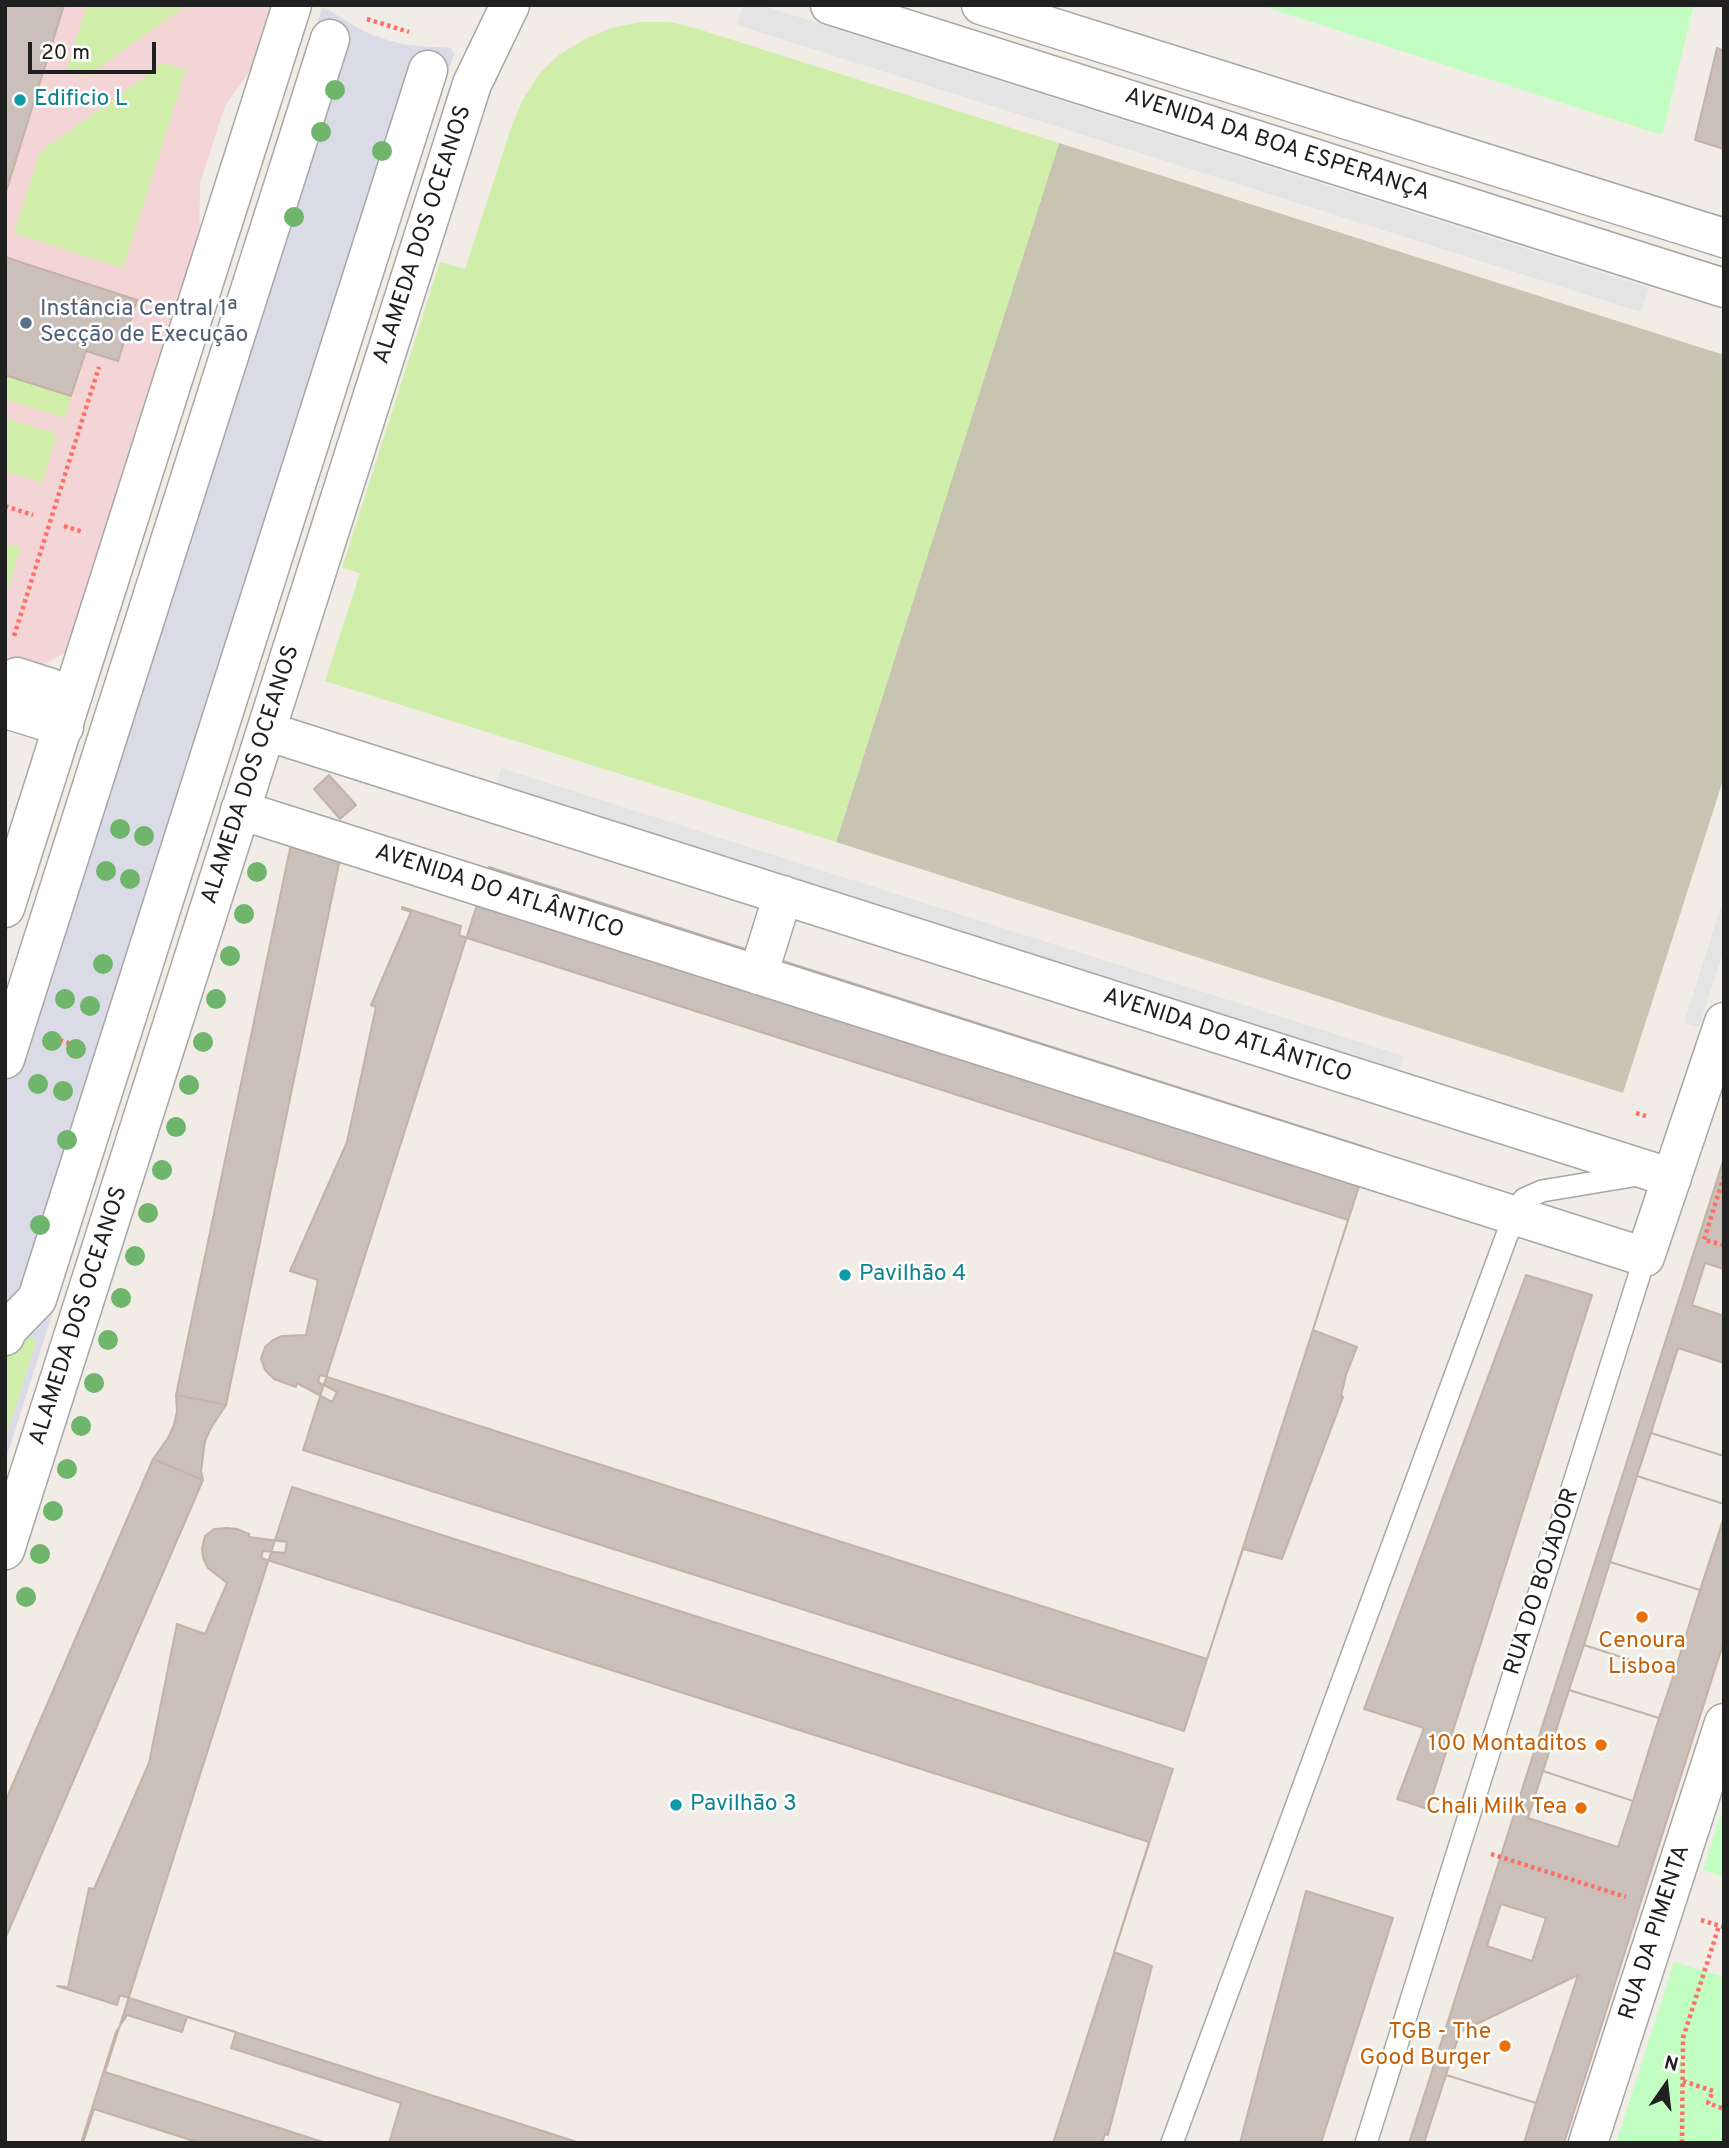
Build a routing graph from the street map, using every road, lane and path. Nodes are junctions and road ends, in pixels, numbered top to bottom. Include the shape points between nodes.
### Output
1 (292, 5) edge
2 (510, 5) edge
3 (830, 5) edge
4 (981, 5) edge
5 (343, 26) joint
6 (402, 31) dead end
7 (428, 70) dead end
8 (1724, 238) edge
9 (1724, 288) edge
10 (99, 366) dead end
11 (5, 506) edge
12 (33, 516) dead end
13 (64, 526) dead end
14 (85, 533) dead end
15 (12, 676) edge
16 (68, 711) junction
17 (266, 731) junction
18 (240, 810) junction
19 (783, 895) junction
20 (5, 908) edge
21 (758, 975) junction
22 (1724, 1022) edge
23 (10, 1043) edge
24 (114, 1057) junction
25 (1663, 1175) junction
26 (1724, 1176) edge
27 (1514, 1216) junction
28 (1724, 1245) edge
29 (1645, 1257) junction
30 (5, 1336) edge
31 (5, 1550) edge
32 (1724, 1723) edge
33 (1460, 1844) junction
34 (1664, 1909) junction
35 (1722, 1927) edge
36 (1683, 2081) junction
37 (1724, 2109) edge
38 (1172, 2143) edge
39 (1366, 2143) edge
40 (1588, 2143) edge
41 (1682, 2143) edge

1 - 16 street
2 - 17 street, ALAMEDA DOS OCEANOS via 472,84
3 - 9 street, AVENIDA DA BOA ESPERANÇA
4 - 8 street, AVENIDA DA BOA ESPERANÇA
5 - 6 path via 368,20
5 - 23 street
7 - 24 street, ALAMEDA DOS OCEANOS
10 - 15 path
11 - 12 path
13 - 14 path
15 - 16 street
16 - 20 street
17 - 18 street, ALAMEDA DOS OCEANOS
17 - 19 street, AVENIDA DO ATLÂNTICO
18 - 21 street, AVENIDA DO ATLÂNTICO
18 - 31 street, ALAMEDA DOS OCEANOS
19 - 21 street
19 - 25 street, AVENIDA DO ATLÂNTICO
21 - 27 street, AVENIDA DO ATLÂNTICO
22 - 25 street, RUA DO BOJADOR
23 - 24 path
24 - 30 street, ALAMEDA DOS OCEANOS via 37,1298
25 - 27 lane via 1542,1191 1524,1199
25 - 29 street, RUA DO BOJADOR
26 - 28 path via 1704,1240
27 - 29 street, AVENIDA DO ATLÂNTICO
27 - 38 lane
29 - 33 lane, RUA DO BOJADOR
32 - 34 street, RUA DA PIMENTA
33 - 34 path
33 - 39 lane, RUA DO BOJADOR
34 - 35 path
34 - 40 street, RUA DA PIMENTA
35 - 36 path via 1684,2038
36 - 37 path via 1713,2091 1708,2104
36 - 41 path

